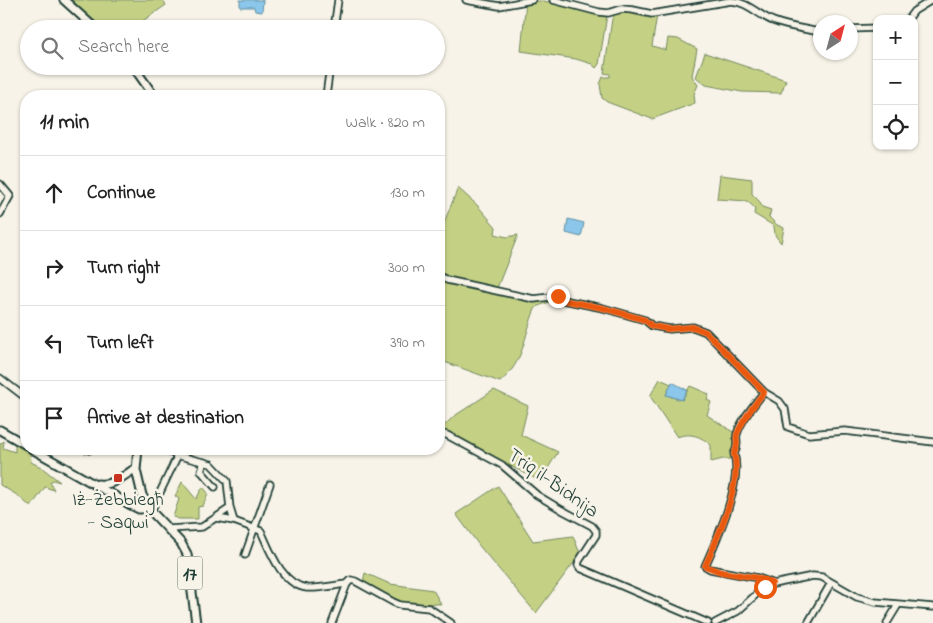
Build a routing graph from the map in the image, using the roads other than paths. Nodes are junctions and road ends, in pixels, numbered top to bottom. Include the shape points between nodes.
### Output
1 (64, 0) edge
2 (338, 0) edge
3 (466, 0) edge
4 (532, 0) edge
5 (553, 0) edge
6 (932, 0) edge
7 (911, 15) edge
8 (86, 20) edge
9 (335, 20) edge
10 (873, 28) edge
11 (858, 29) edge
12 (813, 30) edge
13 (139, 75) edge
14 (329, 75) edge
15 (150, 90) edge
16 (327, 90) edge
17 (0, 184) edge
18 (0, 214) edge
19 (445, 279) edge
20 (0, 378) edge
21 (764, 392) junction
22 (20, 393) edge
23 (1, 433) edge
24 (445, 434) edge
25 (933, 442) edge
26 (20, 443) edge
27 (43, 455) edge
28 (134, 455) edge
29 (137, 455) edge
30 (176, 455) edge
31 (184, 455) edge
32 (204, 462) junction
33 (133, 470) junction
34 (94, 483) junction
35 (112, 483) junction
36 (270, 484) dead end
37 (215, 487) dead end
38 (112, 494) junction
39 (230, 508) junction
40 (148, 510) junction
41 (217, 518) junction
42 (234, 521) junction
43 (168, 529) junction
44 (254, 529) junction
45 (245, 554) dead end
46 (772, 583) junction
47 (831, 583) junction
48 (347, 584) junction
49 (898, 605) junction
50 (933, 607) edge
51 (194, 623) edge
52 (332, 623) edge
53 (451, 623) edge
54 (708, 623) edge
55 (715, 623) edge
56 (808, 623) edge
57 (887, 623) edge

1 - 8 main road
2 - 9 street
3 - 4 street via 499,6
5 - 12 street via 599,12 622,9 652,14 737,1 771,20
6 - 7 street
10 - 11 street
13 - 15 main road
14 - 16 street
17 - 18 street via 10,196
19 - 21 street via 534,299 558,296 562,300 645,320 652,326 701,329
20 - 22 street
21 - 25 street via 785,409 788,427 805,434 845,431
21 - 46 street via 736,436 738,446 734,454 732,491 705,566
23 - 26 main road
24 - 54 street, Triq il-Bidnija via 496,461 537,495 592,526 596,535 578,561 580,568
27 - 34 main road, 17
28 - 33 main road
29 - 40 main road via 136,470
30 - 40 street via 153,507
31 - 32 street
32 - 37 street via 200,471
32 - 39 street via 211,464 227,481
33 - 35 main road
33 - 40 main road
34 - 35 main road, 17
34 - 38 main road, 17
35 - 38 main road
36 - 44 street
38 - 40 main road, 17 via 138,509
39 - 41 street
39 - 42 street
40 - 43 main road, 17
40 - 51 main road, 17 via 184,555
41 - 42 street
41 - 43 street via 202,527
42 - 44 street
43 - 51 main road, 17 via 187,554
44 - 45 street
44 - 48 street via 262,531 276,564 296,583 307,588
46 - 47 street via 817,576
46 - 55 street via 738,611
47 - 49 street via 857,597
47 - 56 street
48 - 52 street
48 - 53 street via 355,581 400,605 429,608
49 - 50 street
49 - 57 street

